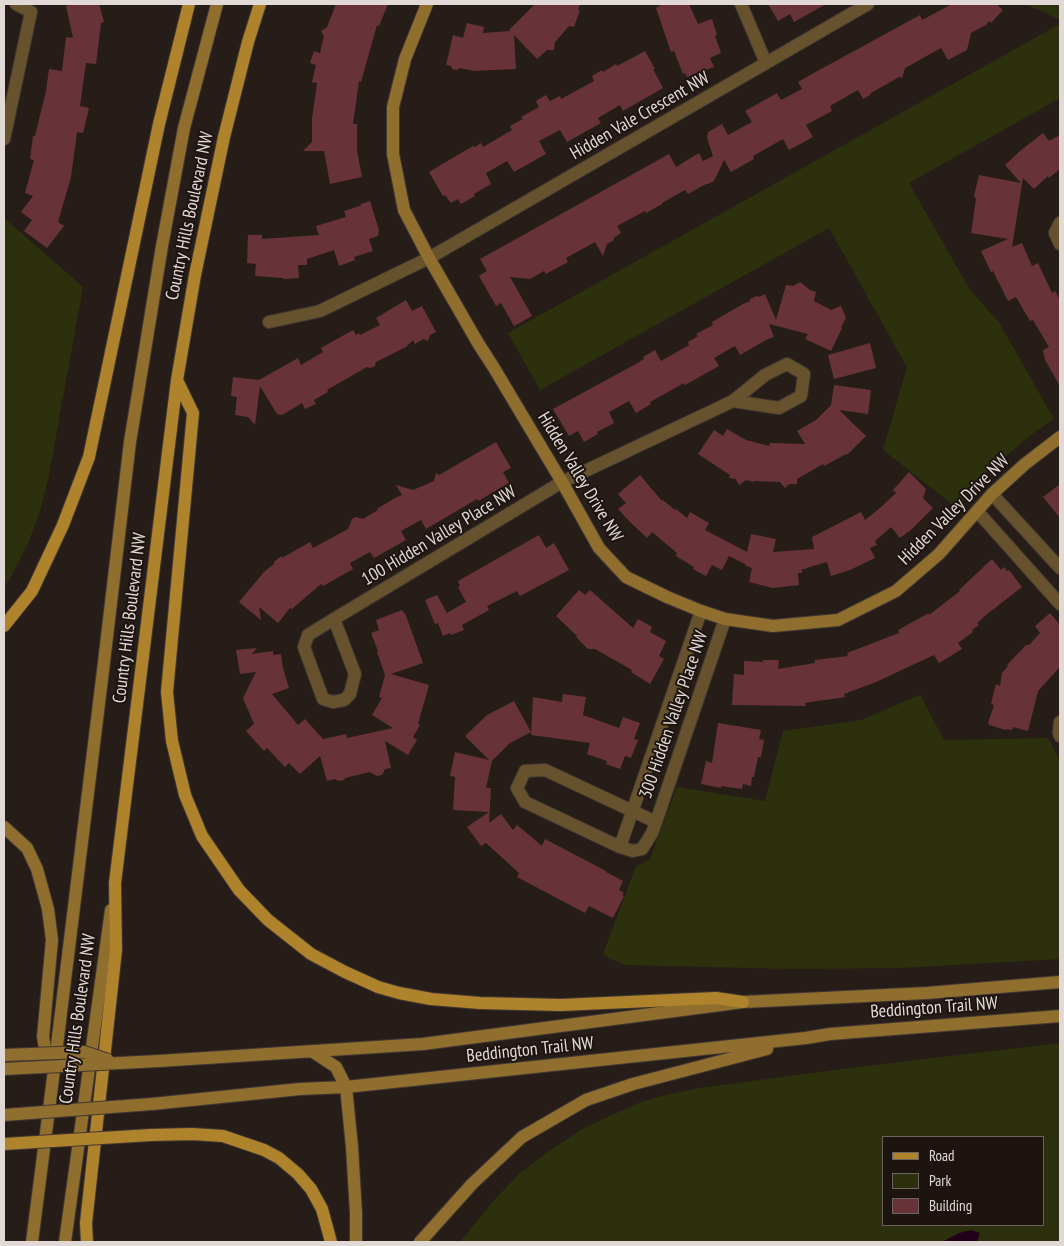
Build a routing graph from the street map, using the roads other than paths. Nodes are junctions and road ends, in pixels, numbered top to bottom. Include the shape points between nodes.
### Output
1 (16, 4) edge
2 (189, 4) edge
3 (217, 4) edge
4 (260, 4) edge
5 (427, 4) edge
6 (741, 4) edge
7 (868, 4) edge
8 (766, 63) junction
9 (4, 139) edge
10 (1060, 222) edge
11 (1060, 244) edge
12 (429, 258) junction
13 (269, 322) dead end
14 (177, 380) junction
15 (734, 402) junction
16 (1060, 437) edge
17 (562, 482) junction
18 (992, 494) junction
19 (977, 510) junction
20 (1060, 568) edge
21 (1060, 604) edge
22 (701, 611) junction
23 (334, 619) junction
24 (725, 619) junction
25 (4, 626) edge
26 (1060, 722) edge
27 (1060, 736) edge
28 (633, 812) junction
29 (656, 822) junction
30 (4, 827) edge
31 (620, 847) junction
32 (115, 883) junction
33 (1060, 982) edge
34 (743, 1002) junction
35 (1060, 1016) edge
36 (806, 1038) junction
37 (313, 1052) junction
38 (4, 1055) edge
39 (118, 1063) junction
40 (4, 1069) edge
41 (52, 1086) junction
42 (346, 1087) junction
43 (4, 1116) edge
44 (4, 1144) edge
45 (32, 1242) edge
46 (65, 1242) edge
47 (87, 1242) edge
48 (331, 1242) edge
49 (356, 1242) edge
50 (420, 1242) edge

1 - 9 street via 31,12
2 - 25 main road via 159,124 89,456 63,525 32,591
3 - 41 main road, Country Hills Boulevard NW via 184,128 130,442
4 - 14 main road, Country Hills Boulevard NW via 224,137 194,275
5 - 12 main road, Hidden Valley Drive NW via 405,59 393,107 393,154 404,210
6 - 8 street
7 - 8 street, Hidden Vale Crescent NW
8 - 12 street, Hidden Vale Crescent NW
10 - 11 street via 1055,233
12 - 13 street, Hidden Vale Crescent NW via 320,311
12 - 17 main road, Hidden Valley Drive NW
14 - 32 main road, Country Hills Boulevard NW
14 - 34 main road via 192,413 167,692 172,741 185,795 202,836 239,890 268,920 311,954 378,987 399,993 480,1003 561,1005 716,998
15 - 15 street, 100 Hidden Valley Place NW via 779,408 801,396 804,374 787,364 765,374
15 - 17 street, 100 Hidden Valley Place NW
16 - 18 main road, Hidden Valley Drive NW
17 - 22 main road, Hidden Valley Drive NW via 599,548 626,577
17 - 23 street, 100 Hidden Valley Place NW
18 - 19 main road, Hidden Valley Drive NW
18 - 20 street
19 - 21 street
19 - 24 main road, Hidden Valley Drive NW via 939,554 896,591 838,620 773,626
22 - 24 main road, Hidden Valley Drive NW
22 - 28 street, 300 Hidden Valley Place NW
23 - 23 street, 100 Hidden Valley Place NW via 308,635 304,648 323,699 334,702 344,700 350,694 355,674
24 - 29 street, 300 Hidden Valley Place NW
26 - 27 street
28 - 29 street, 300 Hidden Valley Place NW
28 - 31 street, 300 Hidden Valley Place NW
28 - 31 street, 300 Hidden Valley Place NW via 545,770 524,771 517,788 525,802
29 - 31 street, 300 Hidden Valley Place NW via 642,849 633,851
30 - 41 main road via 26,848 37,868 48,909 52,940 44,1037
32 - 46 main road, Country Hills Boulevard NW
32 - 47 main road via 116,950 86,1223
33 - 34 main road, Beddington Trail NW via 927,993
34 - 37 main road, Beddington Trail NW via 423,1044
35 - 36 main road, Beddington Trail NW
36 - 42 main road, Beddington Trail NW
36 - 50 main road via 633,1084 586,1100 522,1137 472,1184
37 - 39 main road, Beddington Trail NW, bridge
37 - 42 main road via 336,1067
38 - 39 main road, bridge via 84,1052
39 - 40 main road, Beddington Trail NW, bridge
41 - 45 main road, Country Hills Boulevard NW
42 - 43 main road, Beddington Trail NW, bridge
42 - 49 main road
44 - 48 main road, bridge via 151,1134 223,1136 264,1150 298,1174 322,1209

